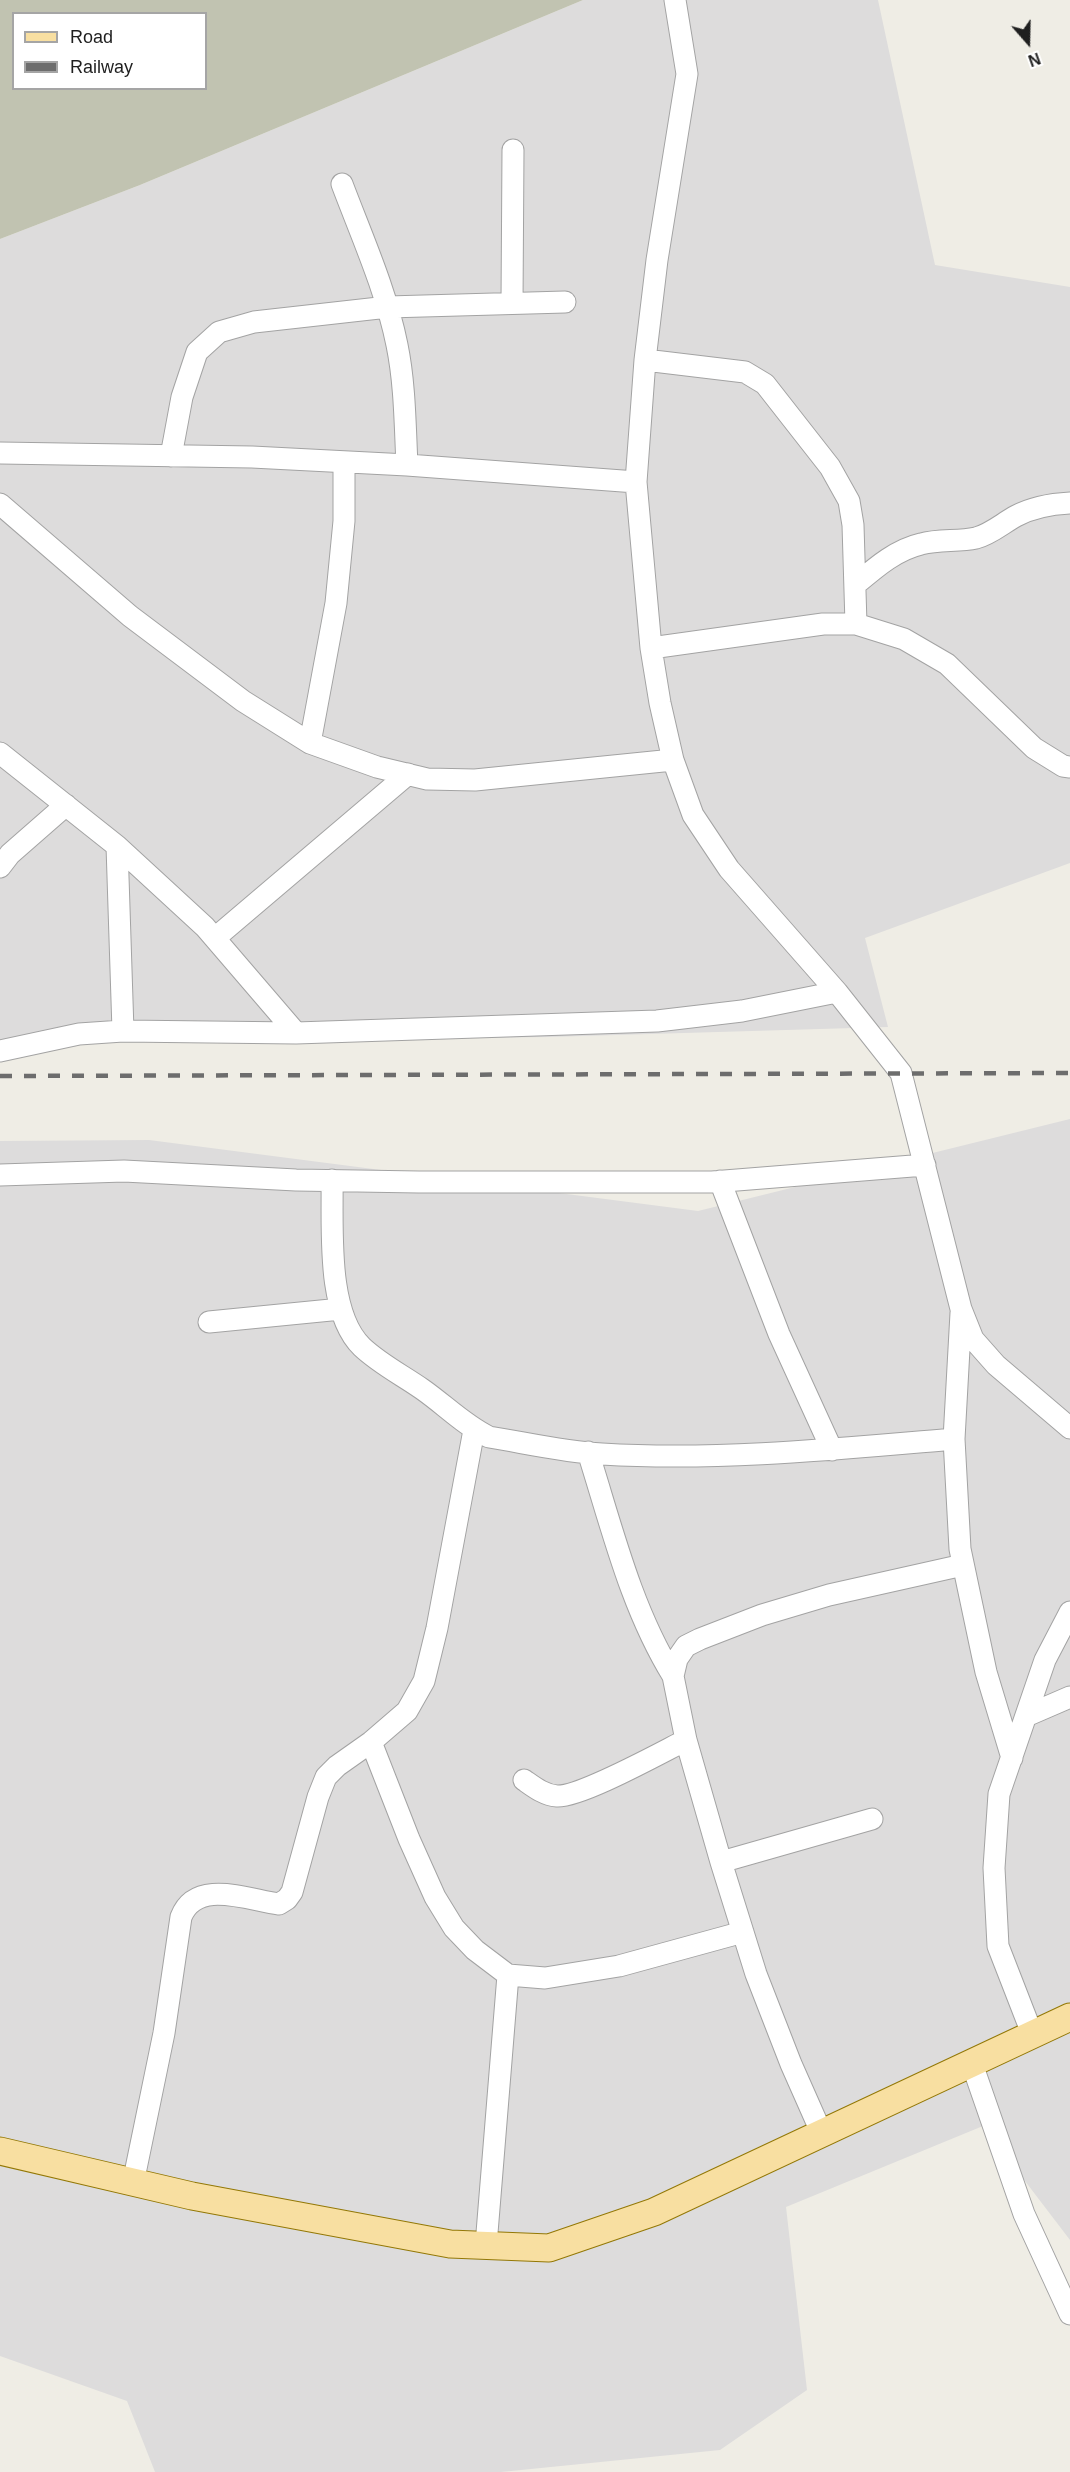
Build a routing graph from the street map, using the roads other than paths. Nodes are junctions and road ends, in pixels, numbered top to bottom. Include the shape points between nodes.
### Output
1 (675, 0) edge
2 (513, 150) dead end
3 (342, 184) dead end
4 (565, 302) dead end
5 (512, 303) junction
6 (388, 307) junction
7 (645, 360) junction
8 (0, 453) edge
9 (171, 456) junction
10 (344, 462) junction
11 (406, 465) junction
12 (636, 482) junction
13 (1070, 503) edge
14 (0, 504) edge
15 (855, 585) junction
16 (856, 624) junction
17 (651, 648) junction
18 (310, 743) junction
19 (0, 753) edge
20 (673, 760) junction
21 (1070, 767) edge
22 (408, 774) junction
23 (66, 805) junction
24 (117, 846) junction
25 (0, 867) edge
26 (214, 938) junction
27 (837, 992) junction
28 (123, 1031) junction
29 (296, 1033) junction
30 (0, 1051) edge
31 (925, 1165) junction
32 (0, 1175) edge
33 (332, 1180) junction
34 (720, 1181) junction
35 (341, 1309) junction
36 (961, 1309) junction
37 (209, 1322) dead end
38 (1067, 1422) edge
39 (474, 1430) junction
40 (954, 1439) junction
41 (832, 1450) junction
42 (588, 1452) junction
43 (963, 1565) junction
44 (1070, 1612) edge
45 (673, 1676) junction
46 (1070, 1698) edge
47 (1026, 1716) junction
48 (686, 1740) junction
49 (371, 1742) junction
50 (1011, 1758) junction
51 (524, 1780) dead end
52 (872, 1819) dead end
53 (721, 1862) junction
54 (743, 1932) junction
55 (508, 1975) junction
56 (1070, 2017) edge
57 (1033, 2036) junction
58 (972, 2064) junction
59 (822, 2134) junction
60 (0, 2151) edge
61 (133, 2183) junction
62 (486, 2245) junction
63 (1070, 2314) edge

1 - 7 street via 687,74
2 - 5 street
3 - 6 street
4 - 5 street
5 - 6 street
6 - 9 street via 254,322 219,332 197,352 182,397
6 - 11 street via 398,347
7 - 12 street
7 - 15 street via 745,372 765,384 830,467 849,501
8 - 9 street
9 - 10 street
10 - 11 street
10 - 18 street via 344,521 336,603
11 - 12 street
12 - 17 street
13 - 15 street via 1034,508 976,538 921,544 904,550
14 - 18 street via 130,616 243,701
15 - 16 street
16 - 17 street via 823,624
16 - 21 street via 904,639 947,664 1034,748
17 - 20 street
18 - 22 street
19 - 23 street
20 - 22 street via 475,780
20 - 27 street via 693,815 729,868
22 - 26 street
23 - 24 street
23 - 25 street
24 - 26 street
24 - 28 street
26 - 29 street
27 - 29 street via 742,1011 657,1021
27 - 31 street via 901,1073
28 - 29 street
28 - 30 street via 79,1034
31 - 34 street
31 - 36 street
32 - 33 street via 124,1171
33 - 34 street
33 - 35 street via 335,1270
34 - 41 street via 779,1334
35 - 37 street
35 - 39 street via 362,1347
36 - 38 street via 973,1339 996,1365
36 - 40 street
39 - 42 street via 489,1437
39 - 49 street via 424,1681 406,1711
40 - 41 street
40 - 43 street
41 - 42 street via 715,1456
42 - 45 street via 632,1590 652,1639
43 - 45 street via 830,1594 762,1615 686,1646 677,1659
43 - 50 street via 986,1672
44 - 47 street via 1045,1660
45 - 48 street
46 - 47 street
47 - 50 street
48 - 51 street via 566,1795 547,1794
48 - 53 street
49 - 55 street via 435,1897 454,1928
49 - 61 street via 326,1777 287,1899 279,1904 203,1895 185,1907
50 - 57 street via 999,1794 994,1857 998,1946
52 - 53 street
53 - 54 street
54 - 55 street via 619,1966 545,1977
54 - 59 street via 790,2064
55 - 62 street
56 - 57 main road
57 - 58 main road
58 - 59 main road
58 - 63 street via 1024,2214
59 - 62 main road via 654,2212 549,2248
60 - 61 main road
61 - 62 main road via 450,2244

